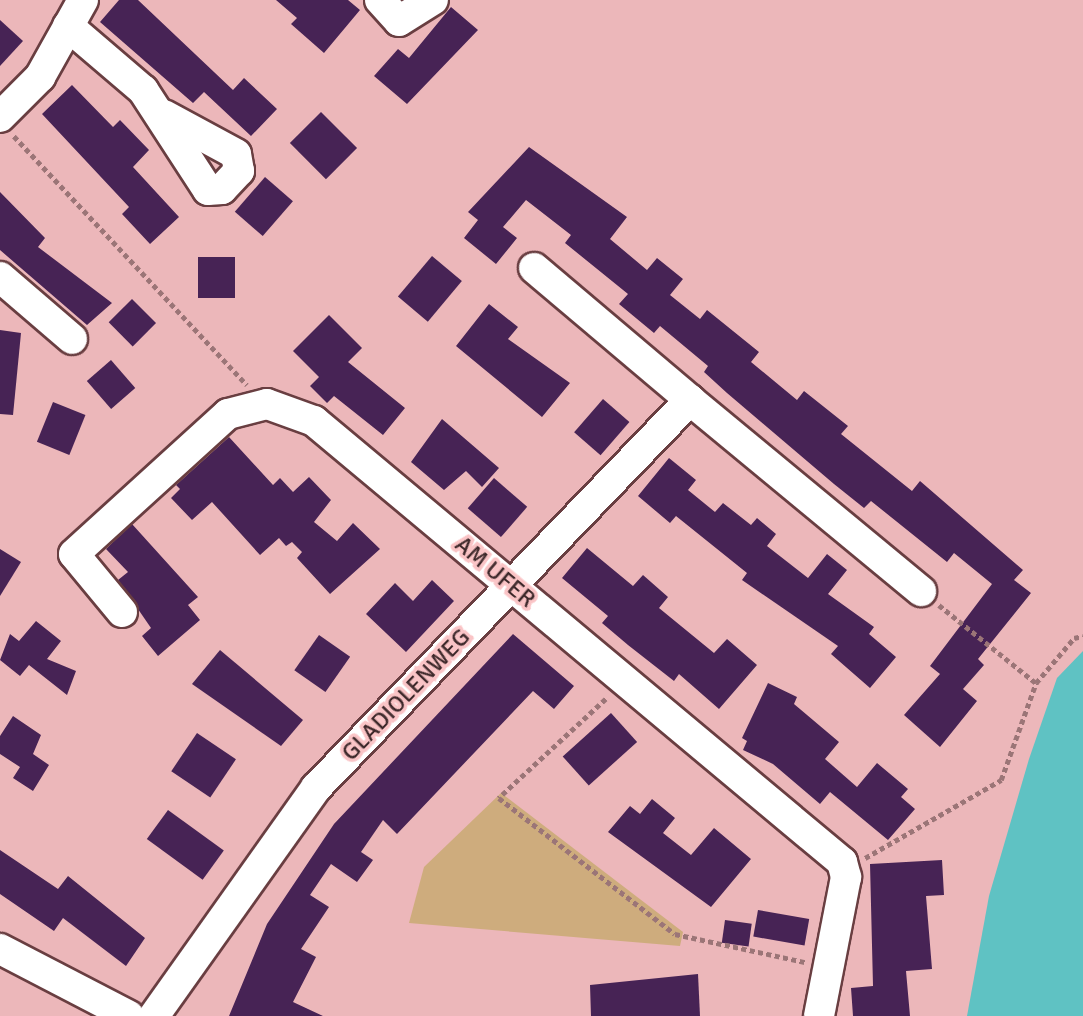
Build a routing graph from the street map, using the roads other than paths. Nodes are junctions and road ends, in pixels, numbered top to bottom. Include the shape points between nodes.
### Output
1 (83, 0) edge
2 (380, 0) edge
3 (433, 0) edge
4 (68, 26) junction
5 (164, 115) dead end
6 (4, 124) edge
7 (534, 268) dead end
8 (0, 277) edge
9 (72, 339) dead end
10 (690, 400) junction
11 (513, 586) junction
12 (921, 591) road end
13 (122, 612) dead end
14 (0, 949) edge
15 (129, 1016) edge
16 (154, 1016) edge
17 (820, 1016) edge

1 - 4 street
2 - 3 street via 399,22
4 - 5 street
4 - 6 street via 40,77
7 - 10 street
8 - 9 street
10 - 11 street, GLADIOLENWEG
10 - 12 street
11 - 13 street, AM UFER via 314,421 267,404 228,414 74,554
11 - 16 street, GLADIOLENWEG via 316,788
11 - 17 street, AM UFER via 846,869
14 - 15 street

